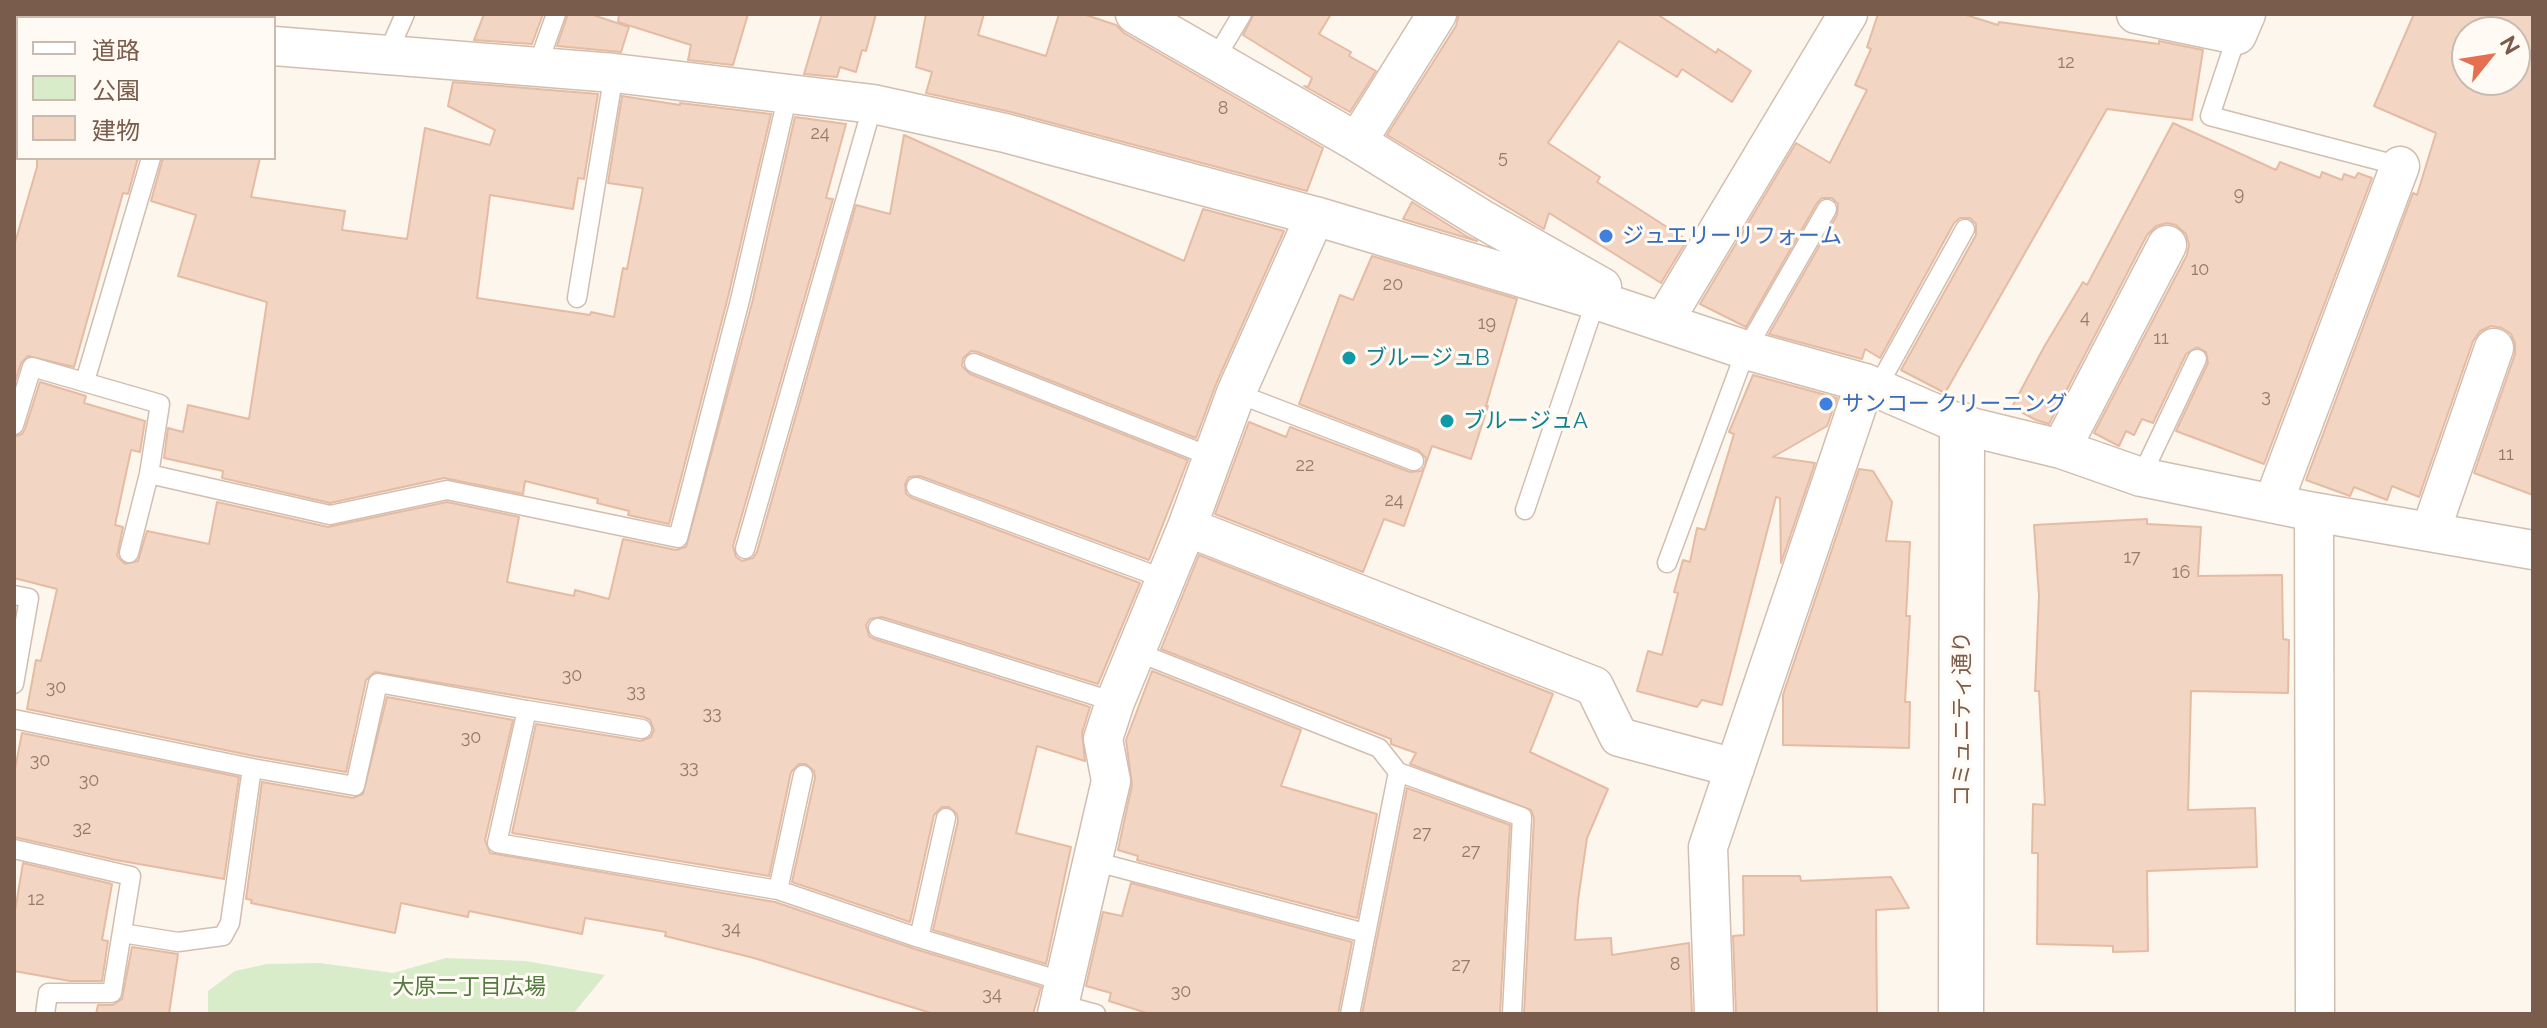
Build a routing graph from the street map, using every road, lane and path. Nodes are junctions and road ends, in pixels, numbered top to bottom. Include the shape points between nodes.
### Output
1 (405, 14) edge
2 (556, 14) edge
3 (1135, 14) edge
4 (1242, 14) edge
5 (1437, 14) edge
6 (1848, 14) edge
7 (2136, 14) edge
8 (2242, 25) edge
9 (276, 46) edge
10 (387, 55) junction
11 (1214, 61) junction
12 (537, 67) junction
13 (614, 73) junction
14 (788, 94) junction
15 (873, 104) junction
16 (1357, 142) junction
17 (150, 160) edge
18 (2400, 166) joint
19 (1827, 209) dead end
20 (1315, 216) junction
21 (1965, 229) dead end
22 (2167, 245) dead end
23 (577, 298) dead end
24 (1596, 300) junction
25 (1664, 321) junction
26 (2494, 348) dead end
27 (1746, 350) junction
28 (2197, 359) dead end
29 (974, 363) dead end
30 (85, 381) junction
31 (1871, 385) junction
32 (1236, 393) junction
33 (14, 425) edge
34 (1962, 425) junction
35 (2061, 449) junction
36 (1212, 457) junction
37 (1414, 461) dead end
38 (149, 474) junction
39 (2141, 477) junction
40 (916, 487) dead end
41 (2274, 501) junction
42 (1525, 510) dead end
43 (2314, 512) junction
44 (1187, 527) junction
45 (2431, 530) junction
46 (745, 549) dead end
47 (2533, 550) edge
48 (129, 553) dead end
49 (1667, 563) dead end
50 (1165, 579) junction
51 (14, 595) edge
52 (878, 628) dead end
53 (1137, 652) junction
54 (14, 684) edge
55 (1115, 702) junction
56 (527, 710) junction
57 (14, 719) edge
58 (642, 729) dead end
59 (252, 768) junction
60 (1735, 768) junction
61 (1398, 772) junction
62 (803, 775) dead end
63 (946, 818) dead end
64 (14, 849) edge
65 (1093, 861) junction
66 (778, 890) junction
67 (122, 933) junction
68 (1365, 933) junction
69 (919, 938) junction
70 (1060, 1000) edge
71 (45, 1014) edge
72 (1096, 1014) edge
73 (1350, 1014) edge
74 (1512, 1014) edge
75 (1714, 1014) edge
76 (1961, 1014) edge
77 (2315, 1014) edge

1 - 10 lane
2 - 12 lane
3 - 11 street
4 - 11 lane
5 - 16 street
6 - 25 street
7 - 8 street
8 - 18 lane via 2210,116
9 - 10 street
10 - 12 street
11 - 16 street
12 - 13 street
13 - 14 street
13 - 23 lane
14 - 15 street
14 - 38 lane via 678,538 447,490 330,515
15 - 20 street via 1005,133
15 - 46 lane
16 - 25 street
17 - 30 lane
18 - 41 street
19 - 27 lane
20 - 24 street
20 - 32 street
21 - 31 lane
22 - 35 street
24 - 25 street
24 - 42 lane
25 - 27 street
26 - 45 street
27 - 31 street
27 - 49 lane
28 - 39 lane
29 - 36 lane
30 - 33 lane via 32,367
30 - 38 lane via 160,404
31 - 34 street
31 - 60 street
32 - 36 street
32 - 37 lane
34 - 35 street
34 - 76 street, コミュニティ通り
35 - 39 street
36 - 44 street
38 - 48 lane
39 - 41 street
40 - 50 lane
41 - 43 street
43 - 45 street
43 - 77 street
44 - 50 street
44 - 60 street via 1594,686 1619,737
45 - 47 street
50 - 53 street
51 - 54 lane via 29,598
52 - 55 lane
53 - 55 street
53 - 61 lane via 1379,748
55 - 65 street via 1103,739 1111,781
56 - 58 lane
56 - 59 lane via 378,683 355,786
56 - 66 lane via 497,843
57 - 59 lane
59 - 67 lane via 230,923 223,936 178,942
60 - 75 street via 1708,847
61 - 68 lane
61 - 74 lane via 1522,817
62 - 66 lane
63 - 69 lane
64 - 67 lane via 131,876
65 - 68 lane
65 - 70 street
66 - 69 lane
67 - 71 lane via 112,993 48,993
68 - 73 lane
69 - 70 lane
70 - 72 lane

